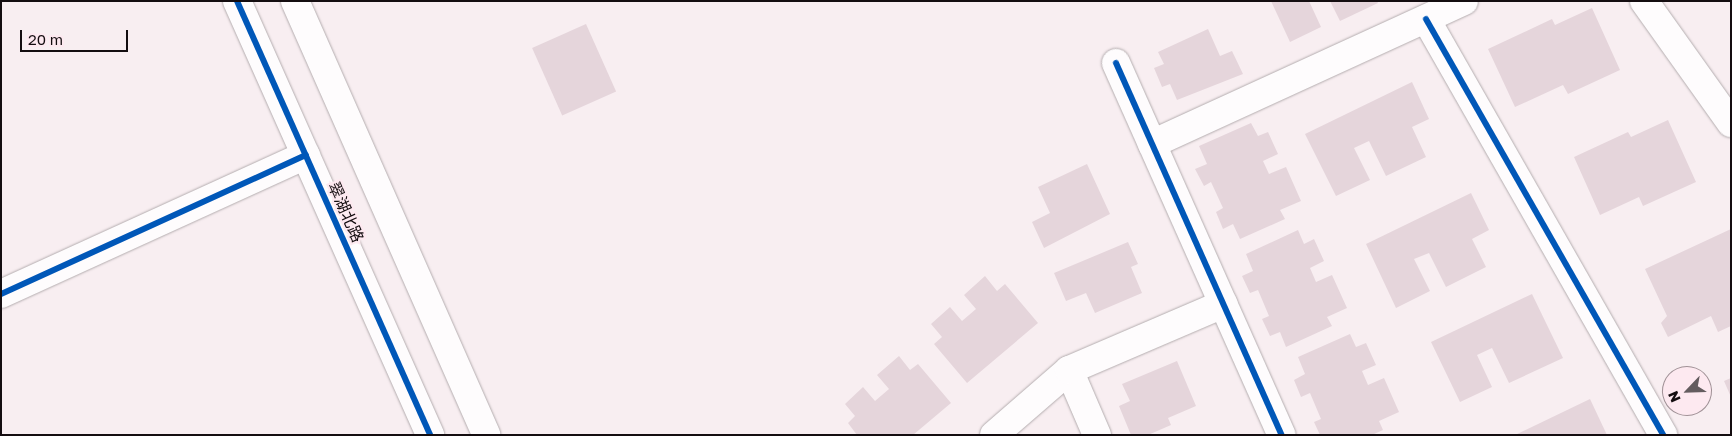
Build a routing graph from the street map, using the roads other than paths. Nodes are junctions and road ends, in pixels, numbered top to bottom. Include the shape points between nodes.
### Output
1 (237, 1) edge
2 (295, 1) edge
3 (1464, 1) edge
4 (1644, 1) edge
5 (1426, 19) junction
6 (1116, 63) dead end
7 (1731, 123) edge
8 (1152, 144) junction
9 (306, 155) junction
10 (1, 294) edge
11 (1223, 304) junction
12 (1068, 370) junction
13 (430, 435) edge
14 (486, 435) edge
15 (994, 435) edge
16 (1097, 435) edge
17 (1282, 435) edge
18 (1663, 435) edge

1 - 9 street, 翠湖北路
2 - 14 street
3 - 5 street
4 - 7 street
5 - 8 street
5 - 18 street
6 - 8 street
8 - 11 street
9 - 10 street
9 - 13 street, 翠湖北路
11 - 12 street
11 - 17 street
12 - 15 street
12 - 16 street

